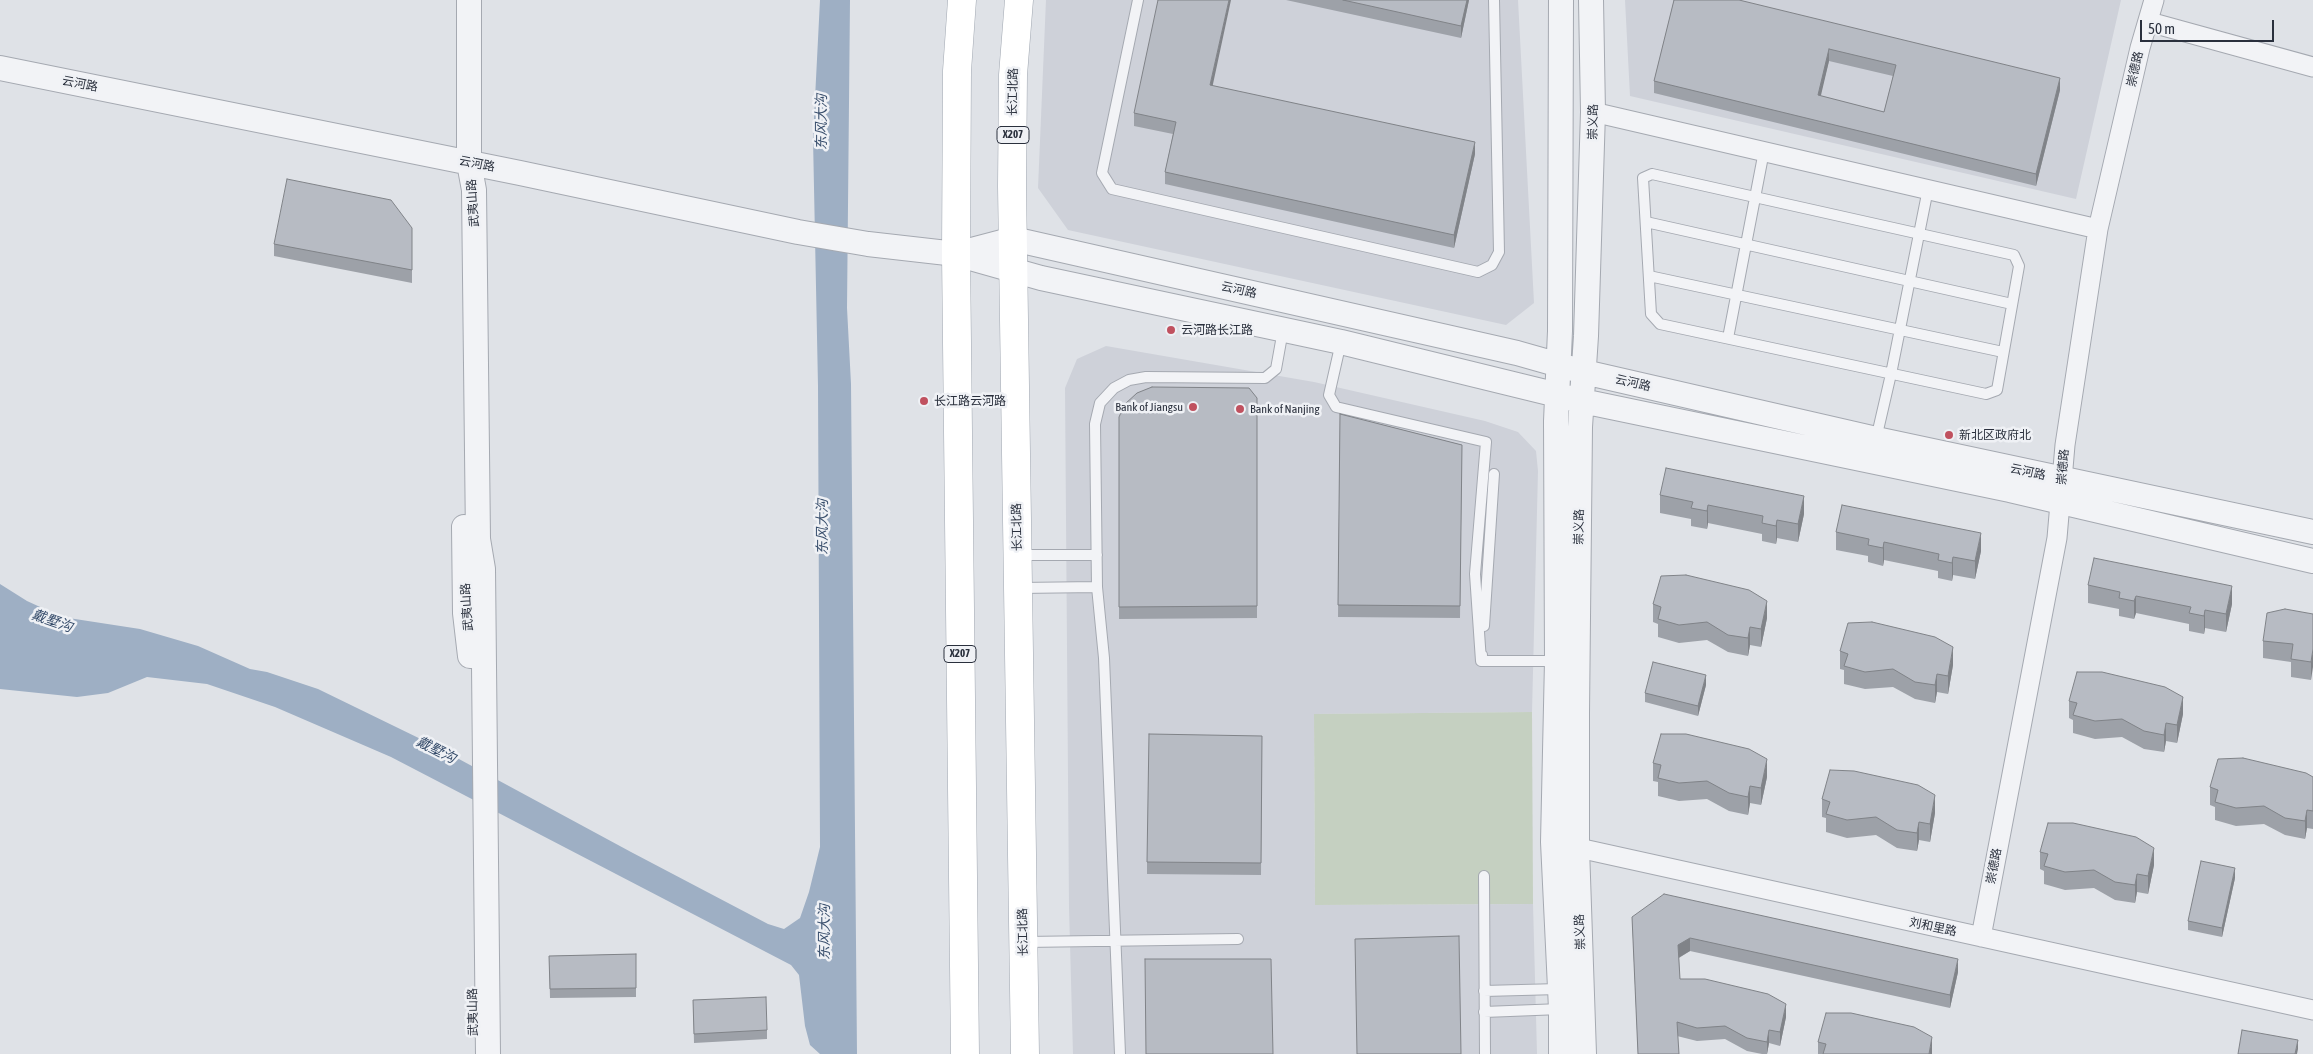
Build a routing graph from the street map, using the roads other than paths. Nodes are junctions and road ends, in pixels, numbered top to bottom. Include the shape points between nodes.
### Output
1 (468, 0) edge
2 (962, 0) edge
3 (1018, 0) edge
4 (1138, 0) edge
5 (1494, 0) edge
6 (1561, 0) edge
7 (1591, 0) edge
8 (2154, 0) edge
9 (2149, 22) junction
10 (2313, 67) edge
11 (0, 68) edge
12 (1593, 112) junction
13 (1764, 151) junction
14 (469, 163) junction
15 (1928, 189) junction
16 (1754, 197) junction
17 (1646, 222) junction
18 (2098, 229) junction
19 (1919, 234) junction
20 (1013, 239) junction
21 (1745, 244) junction
22 (956, 254) junction
23 (1013, 270) junction
24 (1649, 276) junction
25 (1910, 281) junction
26 (1736, 295) junction
27 (2012, 304) junction
28 (1283, 330) junction
29 (1900, 330) junction
30 (1728, 338) junction
31 (1340, 342) junction
32 (2003, 352) junction
33 (1559, 366) junction
34 (1584, 372) junction
35 (1891, 374) junction
36 (1558, 394) junction
37 (1582, 401) junction
38 (1876, 440) junction
39 (1494, 474) dead end
40 (2061, 490) junction
41 (2313, 532) edge
42 (1097, 555) junction
43 (1018, 556) junction
44 (2313, 562) edge
45 (1097, 587) junction
46 (1018, 588) junction
47 (1556, 661) junction
48 (1481, 662) junction
49 (479, 811) junction
50 (1553, 842) junction
51 (1577, 848) junction
52 (1484, 876) dead end
53 (1981, 937) junction
54 (1238, 939) dead end
55 (1115, 940) junction
56 (1024, 942) junction
57 (1484, 991) junction
58 (1560, 999) junction
59 (2313, 1010) edge
60 (1484, 1012) junction
61 (474, 1054) edge
62 (488, 1054) edge
63 (965, 1054) edge
64 (1025, 1054) edge
65 (1120, 1054) edge
66 (1485, 1054) edge
67 (1560, 1054) edge
68 (1584, 1054) edge

1 - 14 street, 武夷山路
2 - 22 main road, X207 via 957,71
3 - 20 main road, 长江北路 / X207 via 1013,76
4 - 5 lane via 1102,173 1112,190 1478,272 1492,265 1499,252
6 - 33 street, 崇义路
7 - 12 street, 崇义路
8 - 9 street, 崇德路
9 - 10 street
9 - 18 street, 崇德路 via 2140,48
11 - 14 street, 云河路
12 - 13 street
12 - 34 street, 崇义路
13 - 15 street
13 - 16 lane
14 - 22 street, 云河路 via 798,232
14 - 49 street, 武夷山路 via 458,188 465,613 480,760
15 - 18 street
15 - 19 lane
16 - 17 lane via 1652,174 1643,178
16 - 19 lane
16 - 21 lane
17 - 21 lane
17 - 24 lane
18 - 40 street, 崇德路
19 - 25 lane
19 - 27 lane via 2014,255 2019,266
20 - 22 street, 云河路
20 - 23 main road, 长江北路 / X207
20 - 33 street, 云河路
21 - 25 lane
21 - 26 lane
22 - 23 street, 云河路
22 - 63 main road, X207
23 - 28 street, 云河路
23 - 43 main road, 长江北路 / X207
24 - 26 lane
24 - 30 lane via 1651,314 1660,324
25 - 27 lane
25 - 29 lane
26 - 29 lane
26 - 30 lane
27 - 32 lane
28 - 31 street, 云河路
28 - 42 lane via 1276,368 1265,378 1146,377 1129,380 1114,388 1100,403 1095,424
29 - 32 lane
29 - 35 lane
30 - 35 lane
31 - 36 street, 云河路
31 - 48 lane via 1329,395 1336,407 1486,442 1475,574
32 - 35 lane via 1996,390 1986,394
33 - 34 street, 云河路
33 - 36 street, 崇义路
34 - 37 street, 崇义路
34 - 38 street, 云河路
35 - 38 lane
36 - 37 street, 云河路
36 - 47 street, 崇义路
37 - 40 street, 云河路
37 - 51 street, 崇义路
38 - 40 street, 云河路
39 - 48 lane
40 - 41 street, 云河路
40 - 44 street, 云河路
40 - 53 street, 崇德路 via 2057,538
42 - 43 lane
42 - 45 lane
43 - 46 main road, 长江北路 / X207
45 - 46 lane
45 - 55 lane via 1104,658
46 - 56 main road, 长江北路 / X207
47 - 48 lane
47 - 50 street, 崇义路
49 - 61 street, 武夷山路
49 - 62 street, 武夷山路
50 - 51 street, 刘和里路
50 - 58 street, 崇义路
51 - 53 street, 刘和里路
51 - 68 street, 崇义路
52 - 57 lane
53 - 59 street, 刘和里路
54 - 55 lane
55 - 56 lane
55 - 65 lane
56 - 64 main road, 长江北路 / X207
57 - 58 lane
57 - 60 lane
58 - 60 lane
58 - 67 street, 崇义路
60 - 66 lane

